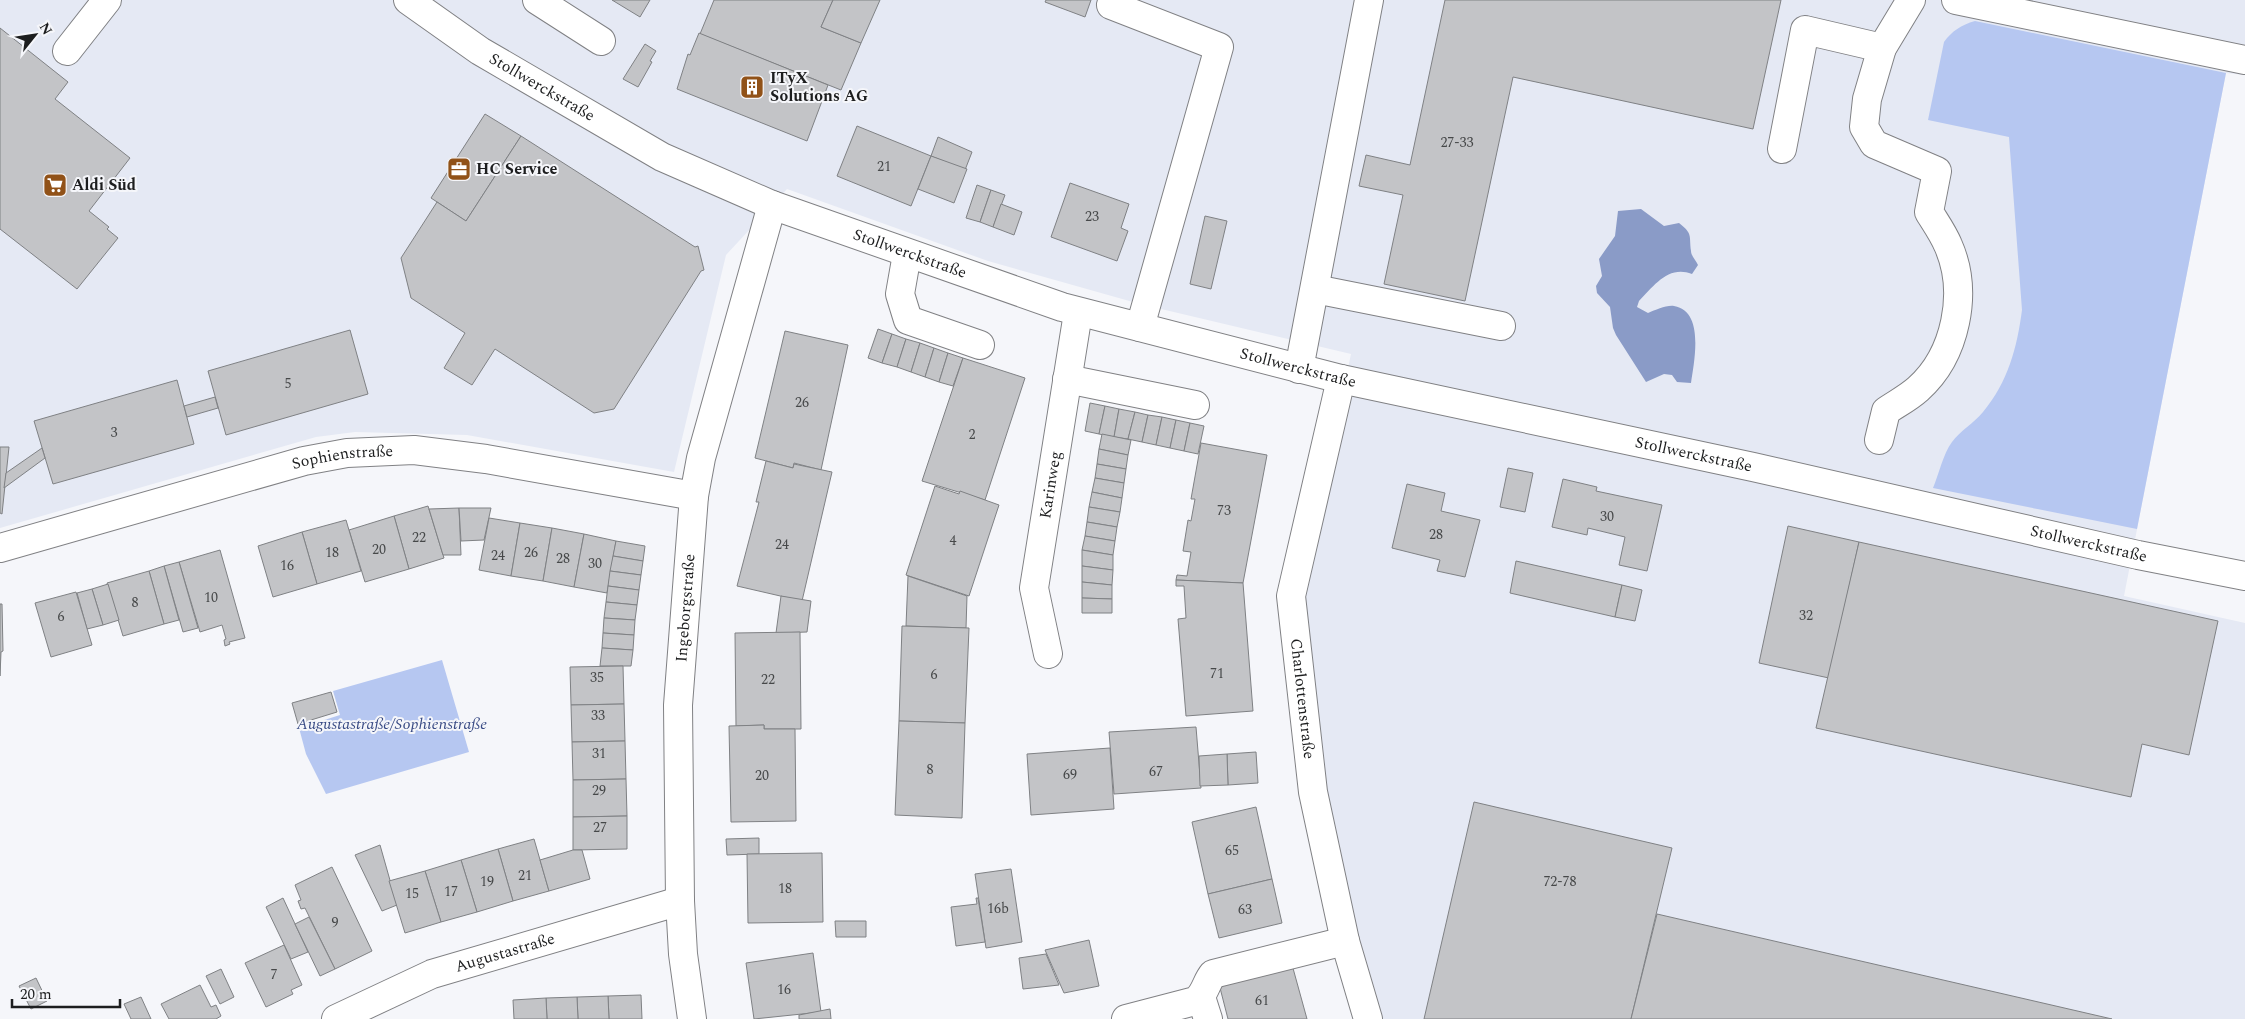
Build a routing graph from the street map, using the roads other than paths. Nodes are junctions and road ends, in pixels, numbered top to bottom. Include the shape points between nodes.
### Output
1 (107, 0) edge
2 (408, 0) edge
3 (537, 0) edge
4 (1369, 0) edge
5 (1911, 0) edge
6 (1956, 0) edge
7 (1111, 5) dead end
8 (601, 41) dead end
9 (1882, 48) junction
10 (67, 51) dead end
11 (2245, 60) edge
12 (1782, 149) dead end
13 (772, 206) junction
14 (907, 254) junction
15 (1315, 289) junction
16 (1078, 312) junction
17 (1501, 326) dead end
18 (1140, 327) junction
19 (980, 345) dead end
20 (1299, 369) junction
21 (1067, 379) junction
22 (1342, 379) junction
23 (1195, 405) dead end
24 (1879, 440) dead end
25 (694, 496) junction
26 (0, 548) edge
27 (2245, 576) edge
28 (1048, 654) dead end
29 (680, 901) junction
30 (1346, 941) junction
31 (1204, 1008) edge
32 (336, 1019) edge
33 (692, 1019) edge
34 (1126, 1019) edge
35 (1368, 1019) edge

1 - 10 street
2 - 13 street, Stollwerckstraße via 480,51 662,157
3 - 8 street
4 - 15 street
5 - 9 street
6 - 11 street
7 - 18 street via 1219,47
9 - 12 street via 1805,30
9 - 24 street via 1867,99 1864,127 1874,144 1937,171 1929,212 1949,245 1958,283 1956,322 1942,358 1918,389 1886,411
13 - 14 street, Stollwerckstraße
13 - 25 street, Ingeborgstraße via 701,458
14 - 16 street, Stollwerckstraße
14 - 19 street via 900,294 908,320
15 - 17 street
15 - 20 street
16 - 18 street, Stollwerckstraße
16 - 21 street, Karinweg
18 - 20 street, Stollwerckstraße
20 - 22 street, Stollwerckstraße
21 - 23 street
21 - 28 street, Karinweg via 1034,588
22 - 27 street, Stollwerckstraße
22 - 30 street, Charlottenstraße via 1291,596 1313,792
25 - 26 street, Sophienstraße via 486,459 414,450 346,453 304,461
25 - 29 street, Ingeborgstraße via 678,705
29 - 32 street, Augustastraße via 432,974
29 - 33 street, Ingeborgstraße
30 - 31 street via 1214,974 1208,980
30 - 35 street, Charlottenstraße
31 - 34 street

